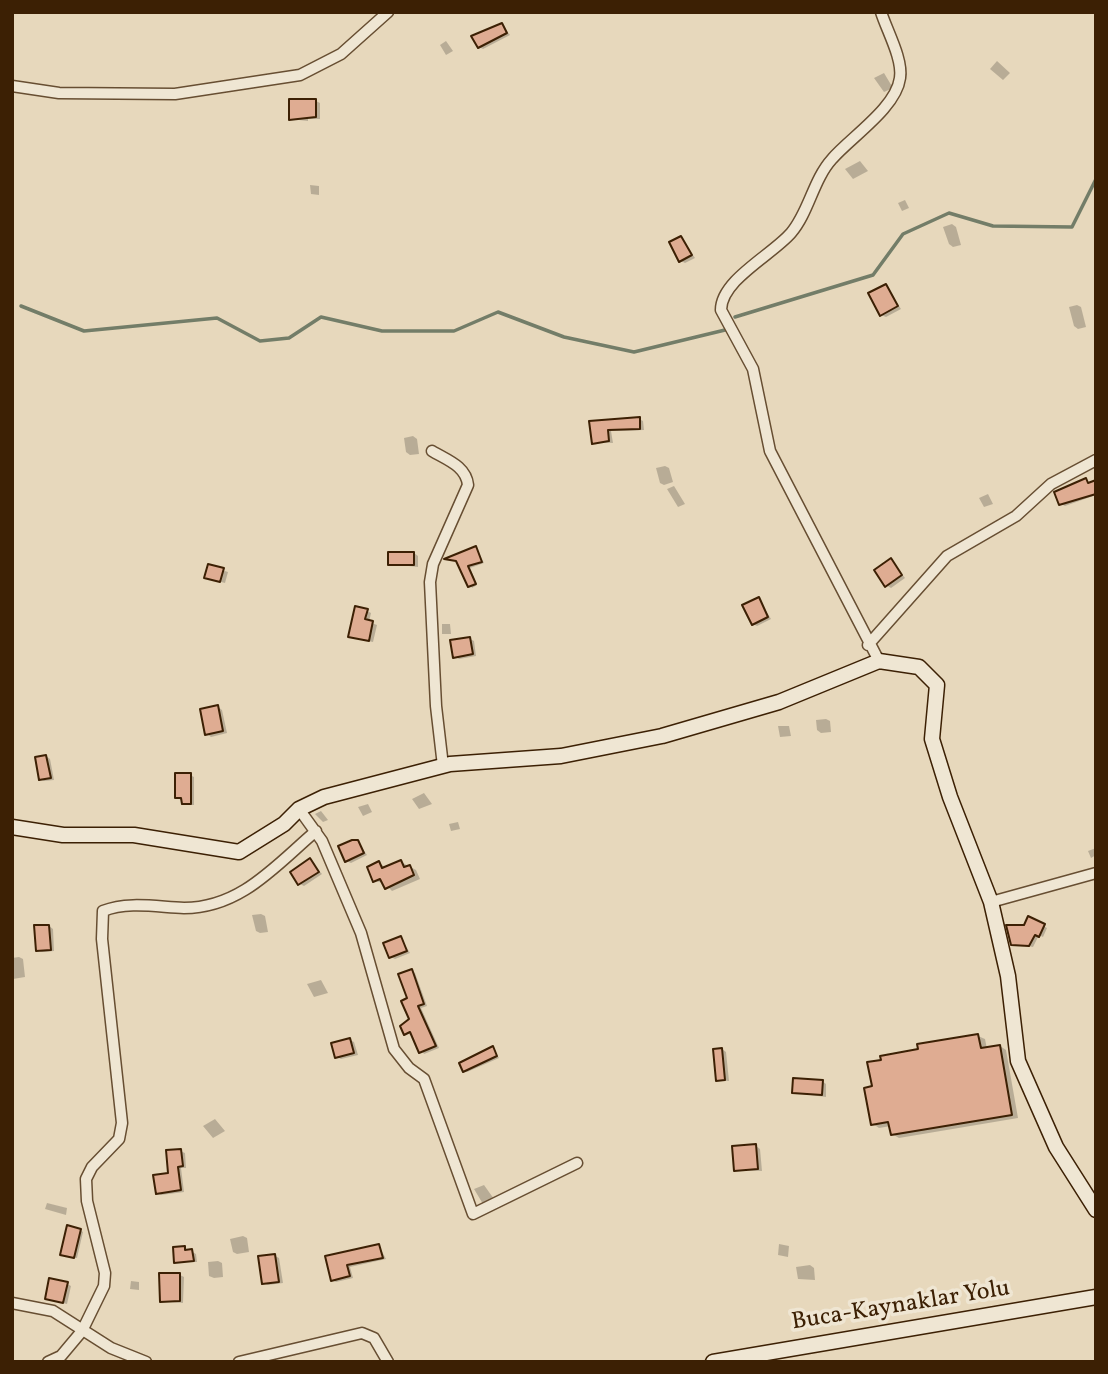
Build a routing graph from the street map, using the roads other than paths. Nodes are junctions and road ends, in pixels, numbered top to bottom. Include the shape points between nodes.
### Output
1 (388, 12) edge
2 (881, 12) edge
3 (12, 86) edge
4 (432, 452) dead end
5 (1096, 460) edge
6 (868, 645) junction
7 (879, 661) junction
8 (443, 766) junction
9 (299, 809) junction
10 (12, 827) edge
11 (316, 831) junction
12 (1096, 873) edge
13 (992, 902) junction
14 (577, 1163) dead end
15 (1096, 1210) edge
16 (1096, 1297) edge
17 (12, 1303) edge
18 (82, 1331) junction
19 (48, 1362) edge
20 (146, 1362) edge
21 (239, 1362) edge
22 (388, 1362) edge
23 (713, 1362) edge

1 - 3 street via 341,54 300,75 175,94 59,93
2 - 6 street via 901,70 895,94 832,159 792,232 729,287 720,310 753,369 770,451
4 - 8 street via 467,475 468,485 433,564 430,582
5 - 6 street via 1051,484 1016,516 947,556
6 - 7 street
7 - 8 street via 779,702 662,736 561,756
7 - 13 street via 919,667 937,685 932,739
8 - 9 street via 324,797
9 - 10 street via 239,852 134,835 63,835
9 - 11 street
11 - 14 street via 361,933 394,1049 424,1079 473,1214
11 - 18 street via 230,901 188,908 116,906 103,911 122,1123 119,1139 86,1179 105,1273 104,1286
12 - 13 street
13 - 15 street via 1008,976 1017,1061 1055,1147
16 - 23 street, Buca-Kaynaklar Yolu
17 - 18 street via 53,1311
18 - 19 street via 61,1356
18 - 20 street
21 - 22 street via 362,1333 374,1338

